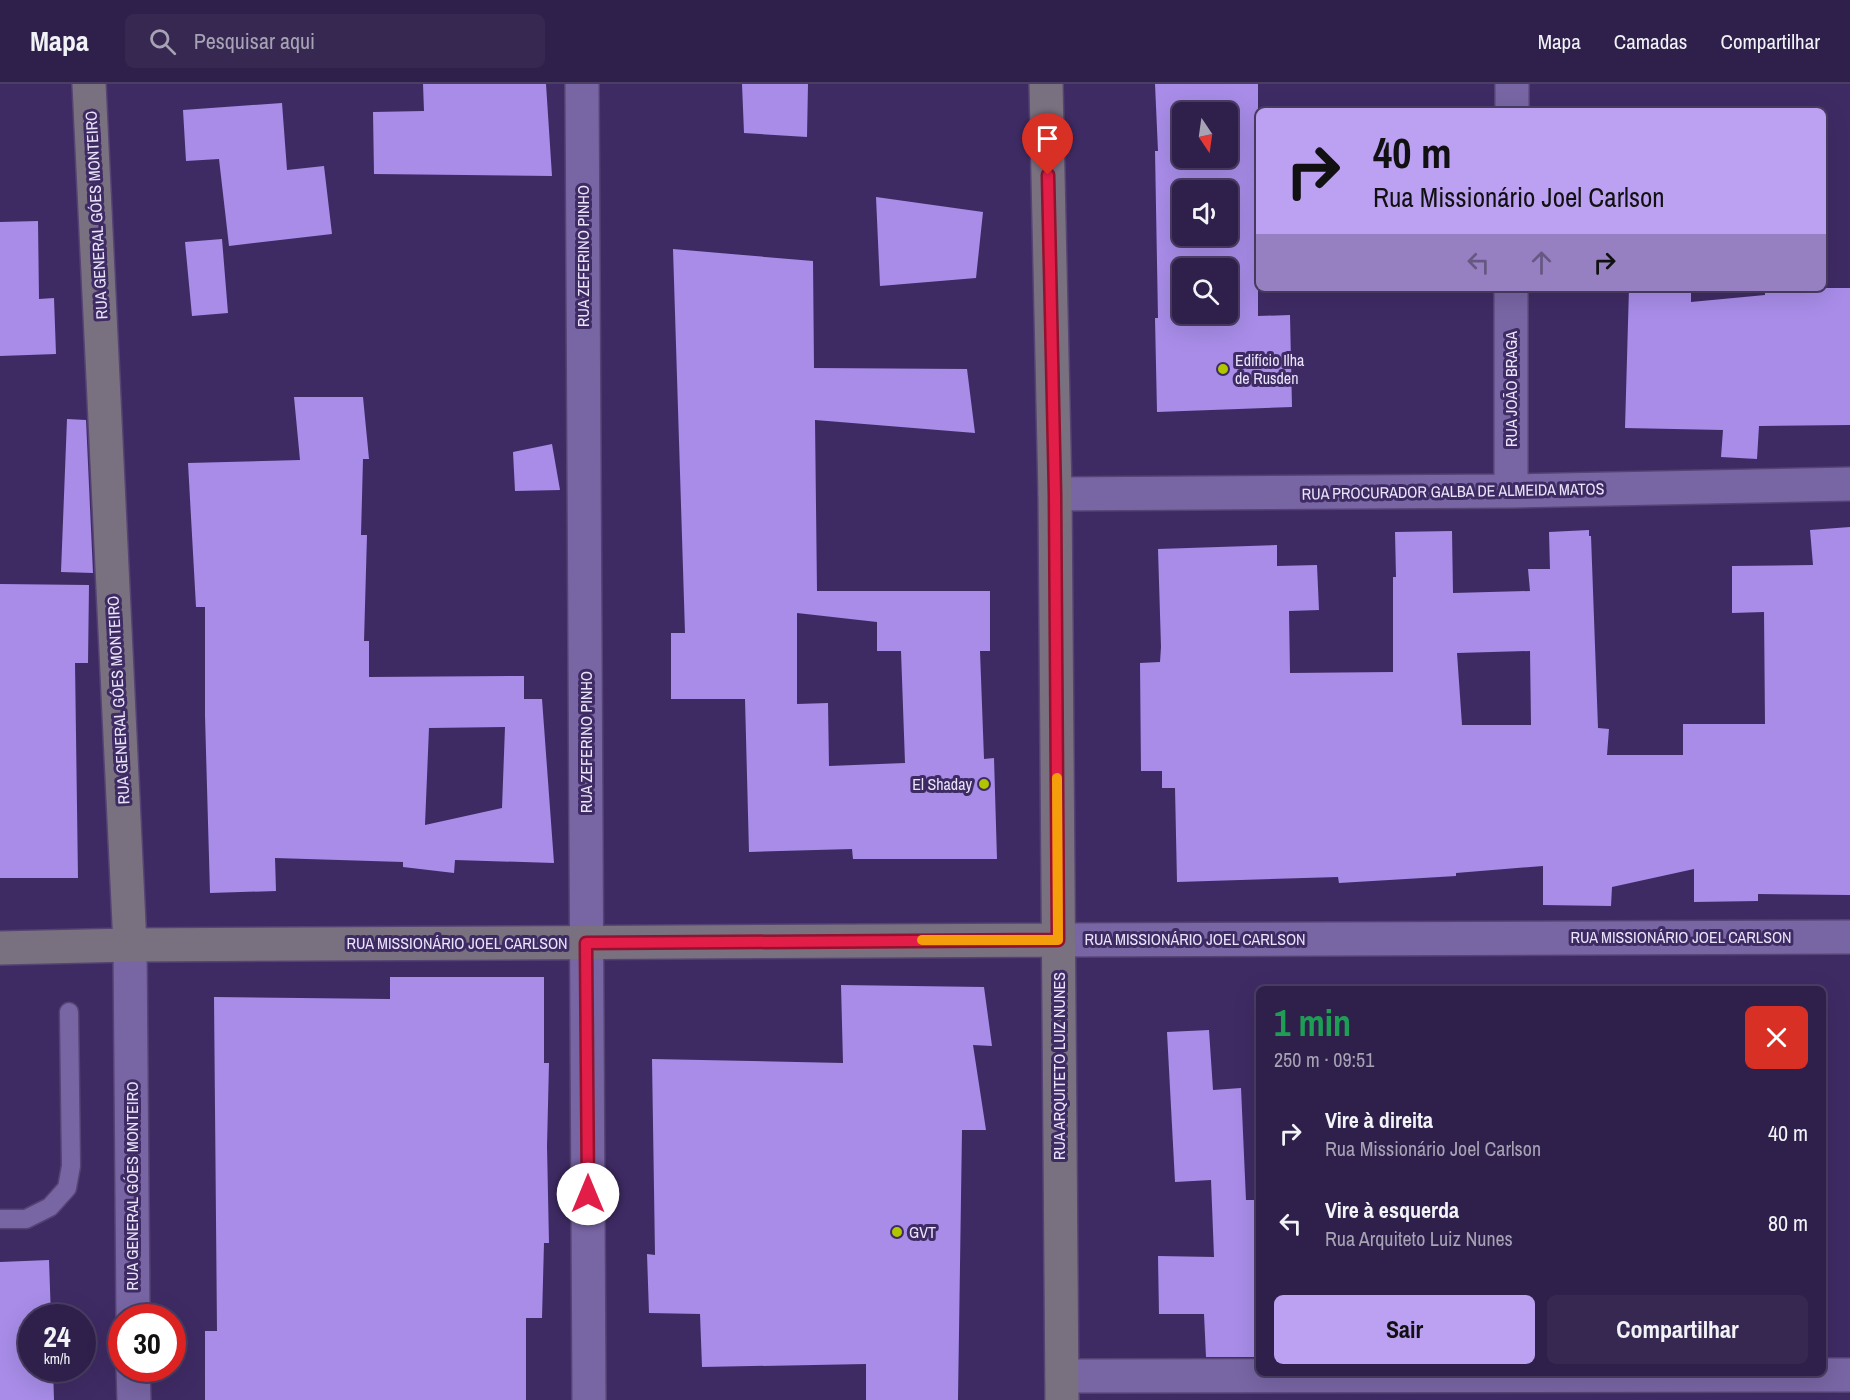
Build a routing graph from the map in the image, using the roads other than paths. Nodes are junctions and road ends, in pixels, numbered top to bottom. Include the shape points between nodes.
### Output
1 (89, 84) edge
2 (582, 84) edge
3 (1046, 84) edge
4 (1512, 84) edge
5 (1512, 108) edge
6 (1511, 291) edge
7 (1850, 484) edge
8 (1511, 491) junction
9 (1055, 494) junction
10 (1850, 937) edge
11 (1058, 940) junction
12 (586, 943) junction
13 (130, 945) junction
14 (0, 948) edge
15 (69, 1012) dead end
16 (0, 1219) edge
17 (133, 1304) edge
18 (1826, 1375) edge
19 (1850, 1375) edge
20 (1789, 1376) edge
21 (134, 1382) edge
22 (1062, 1388) edge
23 (134, 1400) edge
24 (589, 1400) edge

1 - 13 main road, RUA GENERAL GÓES MONTEIRO
2 - 12 street, RUA ZEFERINO PINHO
3 - 9 main road, RUA ARQUITETO LUIZ NUNES
4 - 5 street
6 - 8 street, RUA JOÃO BRAGA
7 - 8 street, RUA PROCURADOR GALBA DE ALMEIDA MATOS
8 - 9 street, RUA PROCURADOR GALBA DE ALMEIDA MATOS
9 - 11 main road, RUA ARQUITETO LUIZ NUNES
10 - 11 street, RUA MISSIONÁRIO JOEL CARLSON
11 - 12 main road, RUA MISSIONÁRIO JOEL CARLSON
11 - 22 main road, RUA ARQUITETO LUIZ NUNES
12 - 13 main road, RUA MISSIONÁRIO JOEL CARLSON
12 - 24 street, RUA ZEFERINO PINHO
13 - 14 main road, RUA MISSIONÁRIO JOEL CARLSON
13 - 17 street, RUA GENERAL GÓES MONTEIRO
15 - 16 lane via 71,1166 67,1188 50,1207 26,1219
18 - 19 street
20 - 22 street
21 - 23 street

